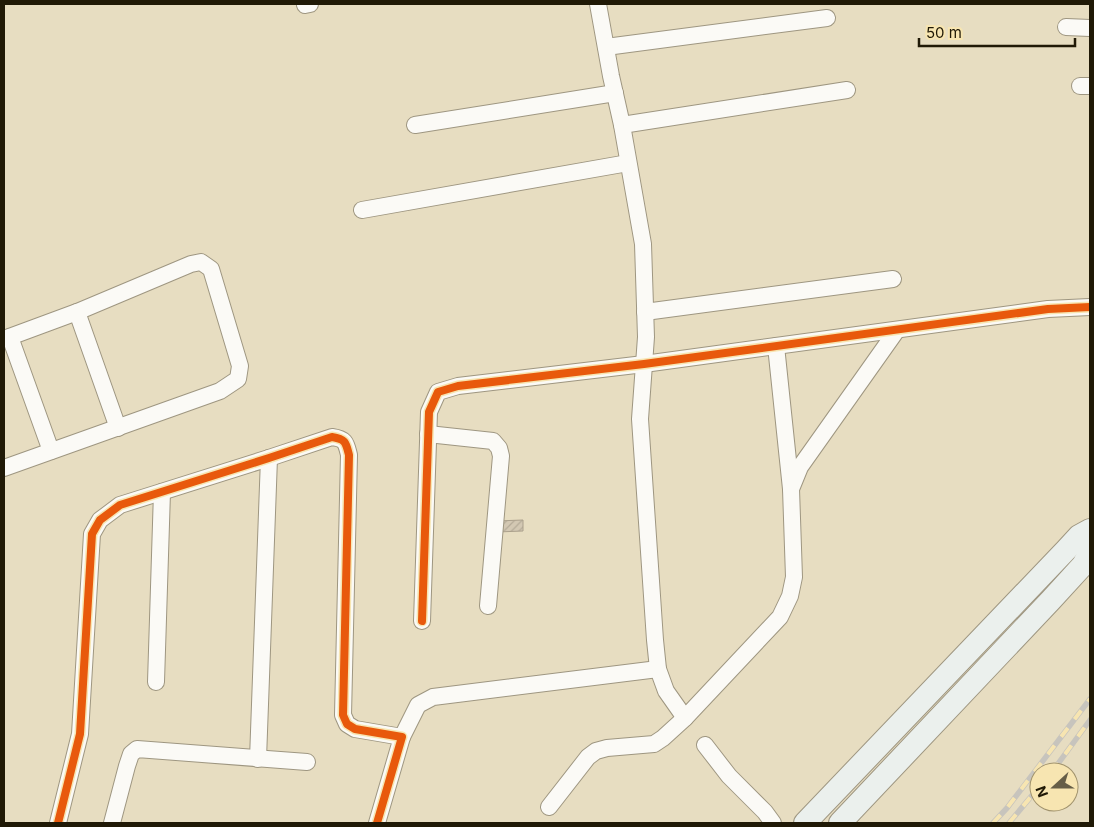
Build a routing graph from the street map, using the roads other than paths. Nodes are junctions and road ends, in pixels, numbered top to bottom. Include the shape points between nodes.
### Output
1 (598, 4) edge
2 (827, 18) dead end
3 (1066, 26) dead end
4 (1090, 28) edge
5 (606, 47) junction
6 (847, 90) dead end
7 (615, 93) junction
8 (622, 124) junction
9 (415, 125) dead end
10 (628, 163) junction
11 (362, 210) dead end
12 (894, 279) dead end
13 (1090, 307) edge
14 (77, 312) junction
15 (645, 312) junction
16 (897, 330) junction
17 (7, 338) edge
18 (776, 346) junction
19 (644, 364) junction
20 (118, 428) junction
21 (428, 434) junction
22 (51, 451) junction
23 (269, 458) junction
24 (4, 468) edge
25 (791, 489) junction
26 (162, 492) junction
27 (1090, 530) edge
28 (1090, 552) edge
29 (488, 606) dead end
30 (422, 621) dead end
31 (658, 669) junction
32 (156, 682) dead end
33 (686, 718) junction
34 (402, 737) junction
35 (705, 745) dead end
36 (258, 759) junction
37 (307, 762) dead end
38 (548, 807) dead end
39 (58, 823) edge
40 (112, 823) edge
41 (377, 823) edge
42 (772, 823) edge
43 (805, 823) edge
44 (840, 823) edge

1 - 5 street
2 - 5 street
3 - 4 street
5 - 7 street
6 - 8 street
7 - 8 street
7 - 9 street
8 - 10 street
10 - 11 street
10 - 15 street via 643,244
12 - 15 street
13 - 16 street via 1048,309
14 - 17 street
14 - 20 street
14 - 20 street via 191,264 201,262 211,269 240,366 238,379 220,391
15 - 19 street
16 - 18 street
16 - 25 street via 800,468
17 - 22 street
18 - 19 street
18 - 25 street
19 - 21 street via 458,386 438,392 429,412
19 - 31 street via 640,419
20 - 22 street
21 - 29 street via 492,441 499,448 501,456
21 - 30 street
22 - 24 street
23 - 26 street
23 - 34 street via 332,436 346,444 349,455 343,715 347,724 355,729
23 - 36 street
25 - 33 street via 794,577 790,596 780,617
26 - 32 street
26 - 39 street via 120,505 100,520 92,534 80,734
27 - 43 main road via 1079,536
28 - 44 main road via 1064,586
31 - 33 street via 666,691
31 - 34 street via 433,696 418,705
33 - 38 street via 654,744 596,750
34 - 41 street
35 - 42 street
36 - 37 street
36 - 40 street via 137,749 131,754

